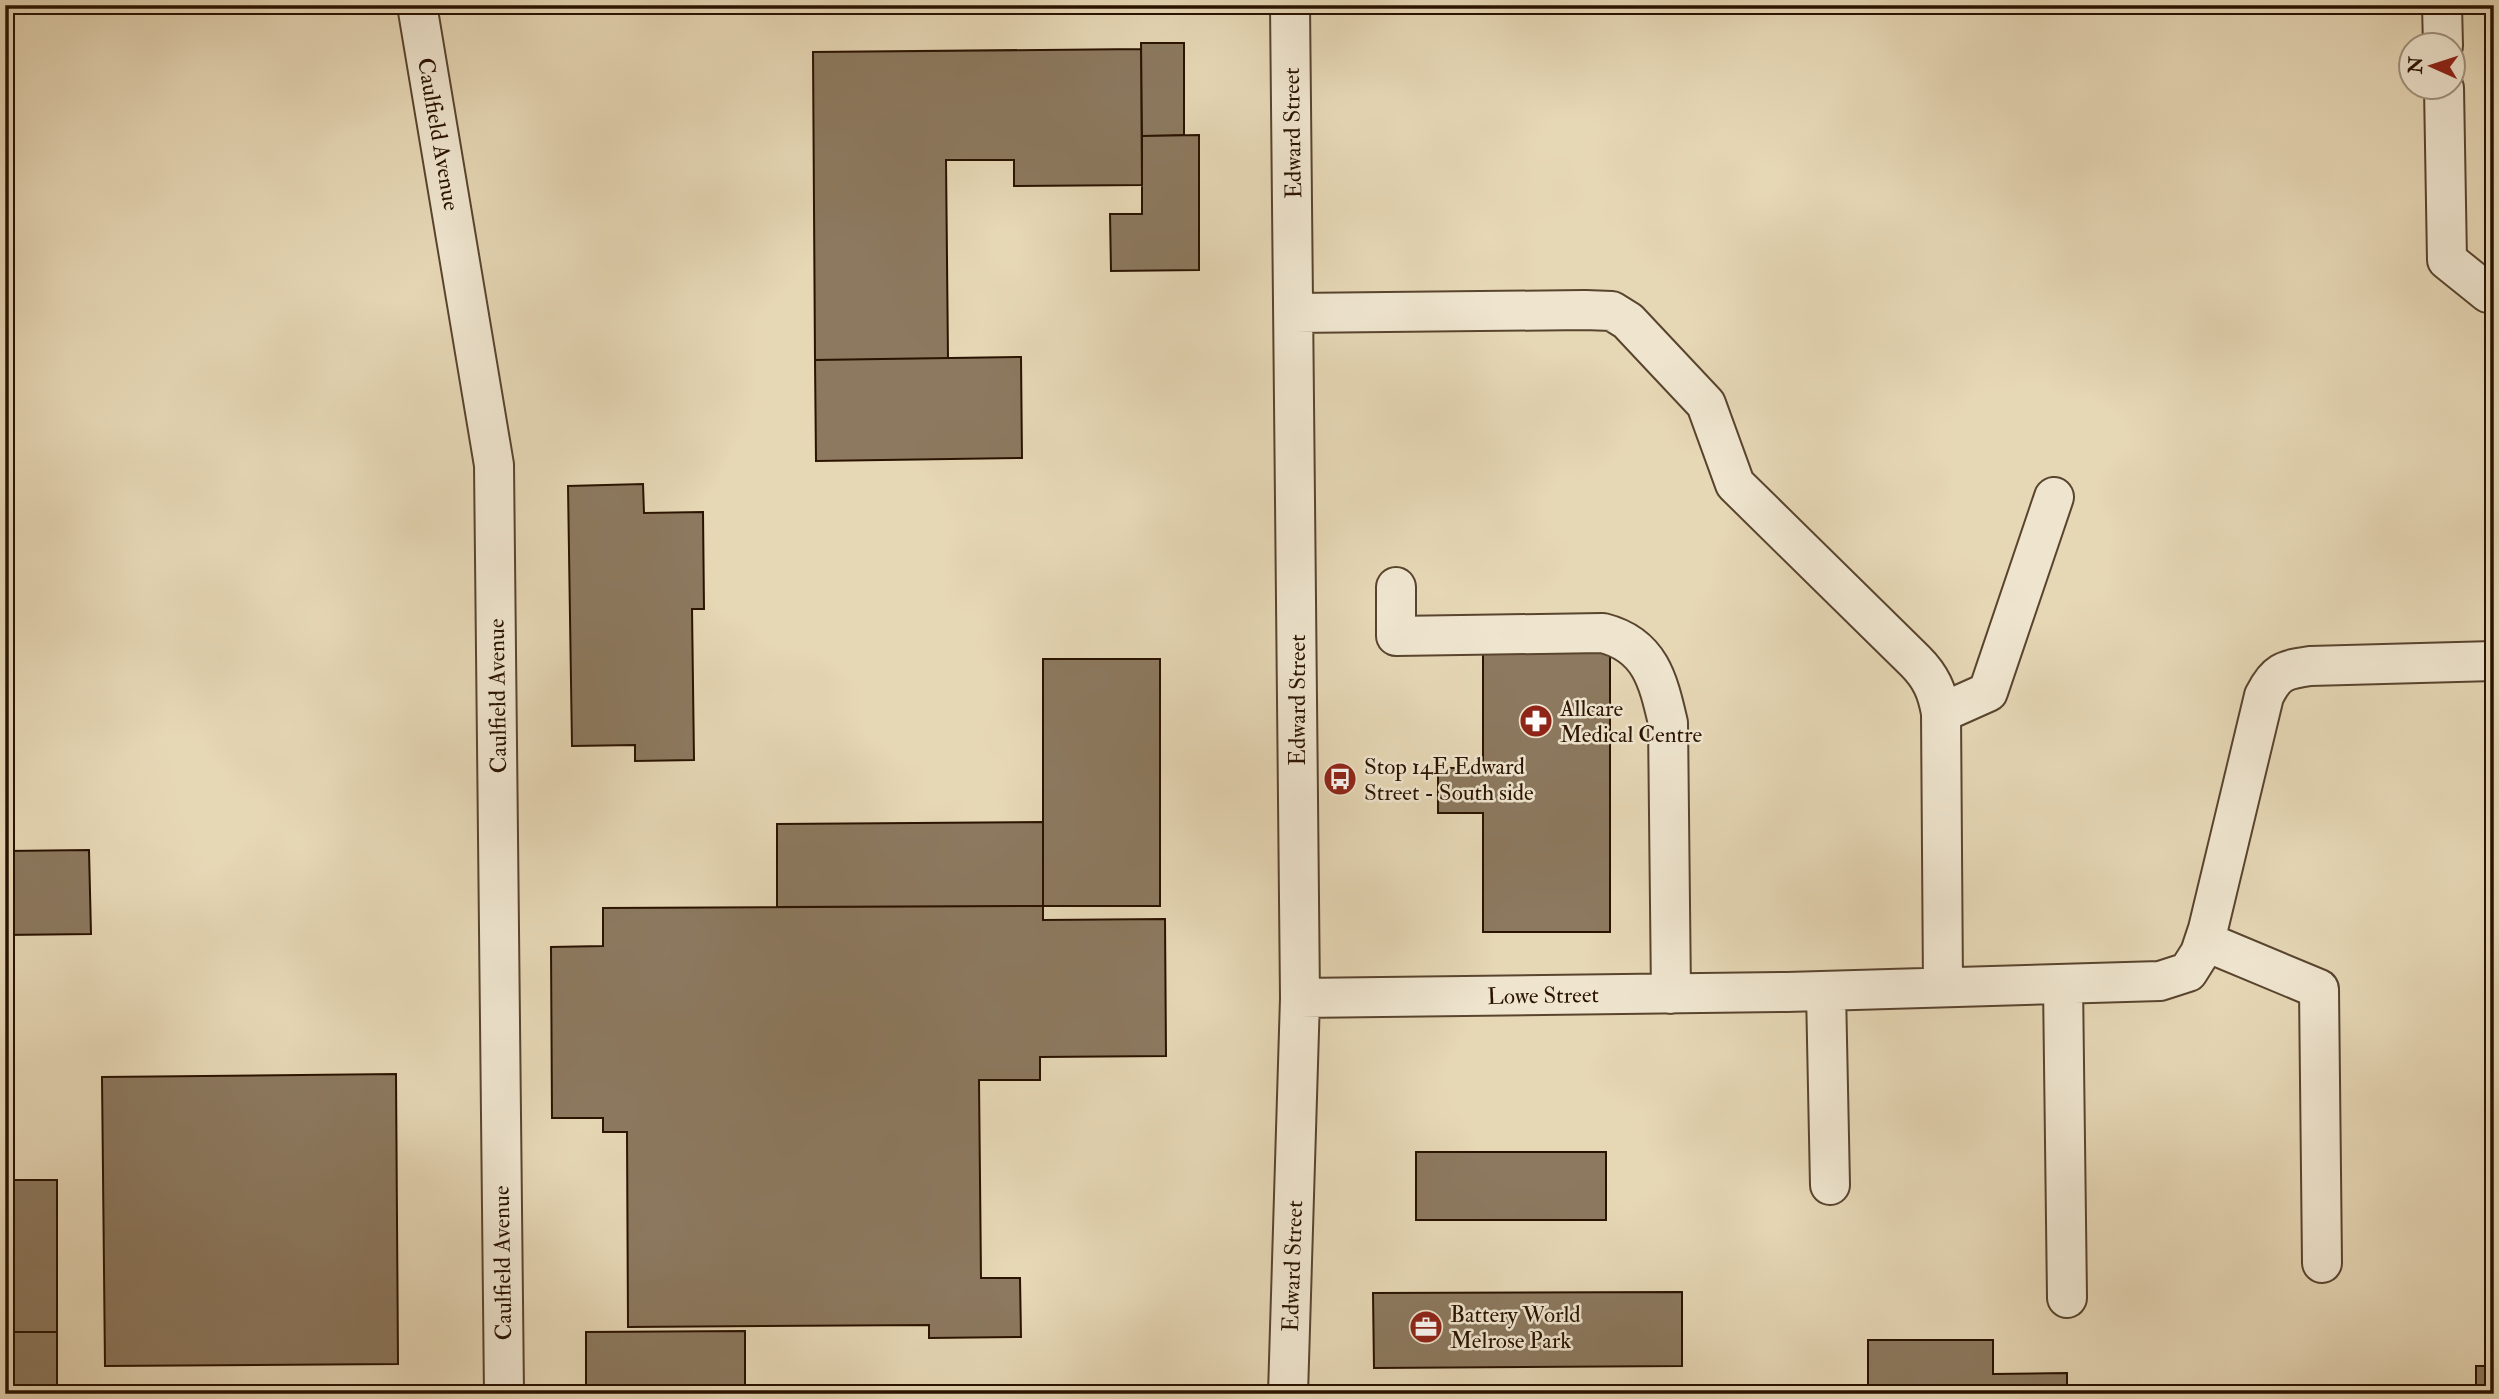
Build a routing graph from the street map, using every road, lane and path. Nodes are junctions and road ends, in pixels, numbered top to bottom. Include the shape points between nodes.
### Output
1 (417, 5) edge
2 (1290, 5) edge
3 (2442, 5) edge
4 (2443, 32) edge
5 (2444, 102) edge
6 (2494, 293) edge
7 (1294, 313) junction
8 (2054, 497) dead end
9 (1396, 587) dead end
10 (2494, 661) edge
11 (1941, 713) junction
12 (2204, 941) junction
13 (2063, 984) junction
14 (1943, 987) junction
15 (1826, 991) junction
16 (1671, 994) junction
17 (1300, 998) junction
18 (1830, 1185) dead end
19 (2322, 1263) dead end
20 (2067, 1298) dead end
21 (504, 1394) edge
22 (1288, 1394) edge

1 - 21 street, Caulfield Avenue via 494,464
2 - 7 street, Edward Street
3 - 4 street
5 - 6 street via 2447,260
7 - 11 street via 1612,311 1628,321 1706,404 1735,484 1928,675
7 - 17 street, Edward Street
8 - 11 street via 1987,692
9 - 16 street via 1396,636 1603,633 1622,638 1642,655 1658,680 1668,723
10 - 12 street, Lowe Street via 2310,666 2273,677 2264,696
11 - 14 street
12 - 13 street, Lowe Street via 2188,972 2160,981
12 - 19 street via 2319,989
13 - 14 street, Lowe Street
13 - 20 street
14 - 15 street, Lowe Street
15 - 16 street, Lowe Street
15 - 18 street
16 - 17 street, Lowe Street
17 - 22 street, Edward Street

